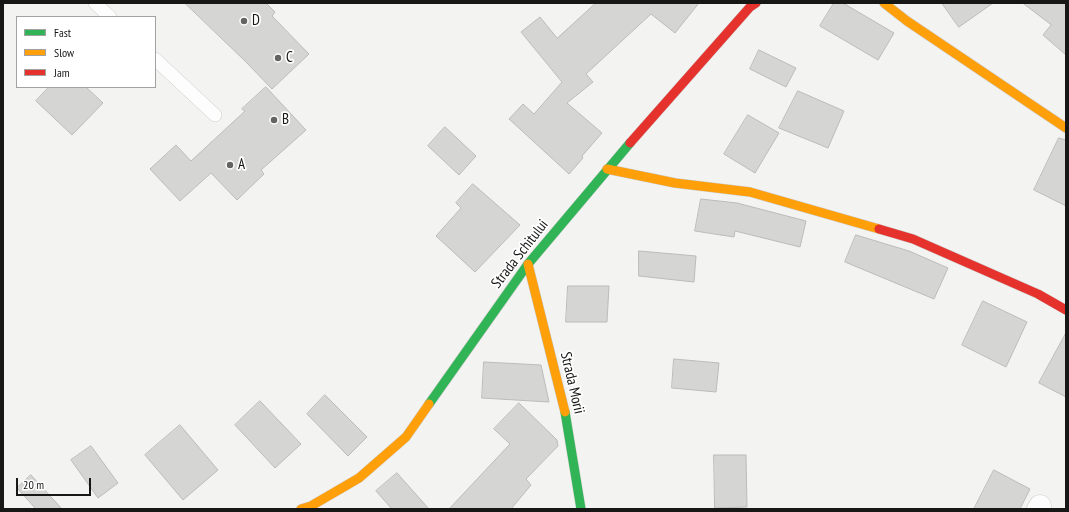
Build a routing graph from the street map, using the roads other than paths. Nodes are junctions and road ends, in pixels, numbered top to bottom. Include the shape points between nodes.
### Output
1 (95, 3) edge
2 (756, 3) edge
3 (884, 3) edge
4 (109, 16) edge
5 (156, 60) edge
6 (215, 115) dead end
7 (1066, 128) edge
8 (607, 169) junction
9 (528, 264) junction
10 (1066, 310) edge
11 (301, 509) edge
12 (581, 509) edge

1 - 4 lane
2 - 8 street, Strada Schitului
3 - 7 street
5 - 6 lane
8 - 9 street, Strada Schitului
8 - 10 street via 675,183 750,192 913,239 1038,294
9 - 11 street, Strada Schitului via 406,437 359,478 311,506
9 - 12 street, Strada Morii via 564,405

